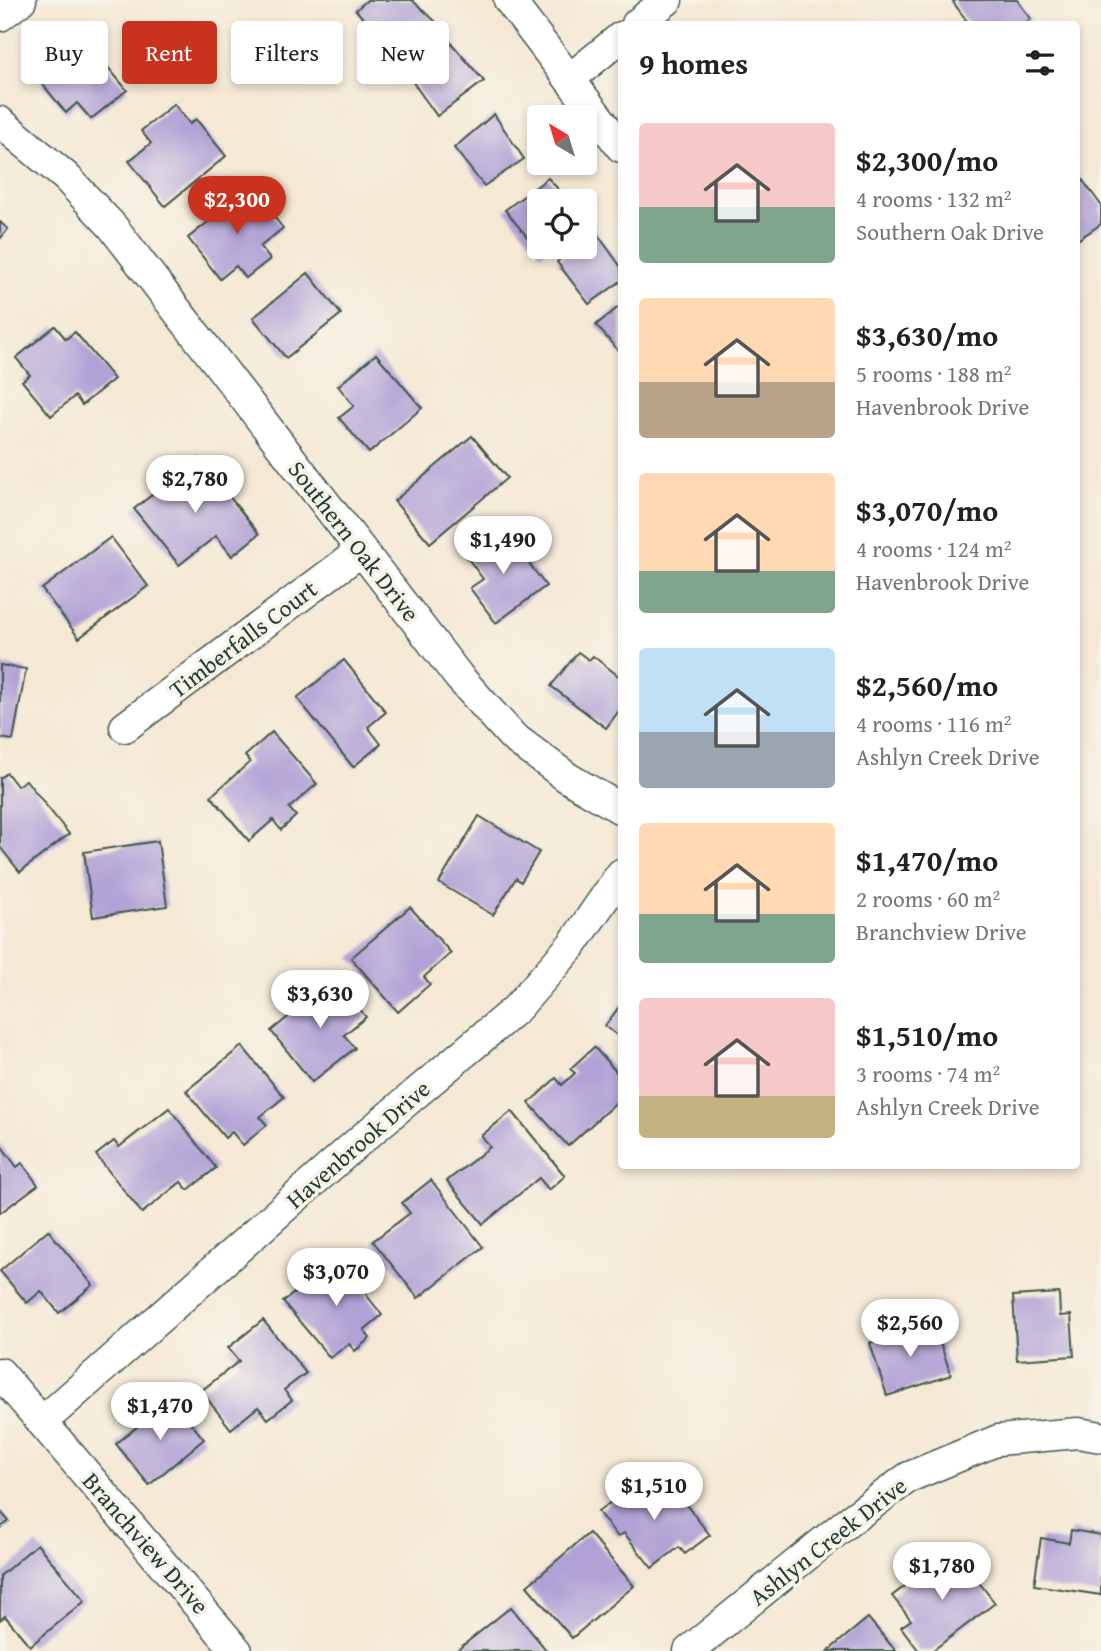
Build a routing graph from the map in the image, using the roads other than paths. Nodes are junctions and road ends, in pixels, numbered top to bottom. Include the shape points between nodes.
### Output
1 (21, 0) edge
2 (509, 0) edge
3 (667, 0) edge
4 (0, 16) edge
5 (641, 21) edge
6 (618, 39) edge
7 (570, 78) junction
8 (0, 122) edge
9 (618, 143) edge
10 (361, 551) junction
11 (125, 727) dead end
12 (618, 807) edge
13 (618, 878) edge
14 (0, 1373) edge
15 (42, 1422) junction
16 (1101, 1437) edge
17 (237, 1651) edge
18 (690, 1651) edge

1 - 4 street
2 - 7 street
3 - 5 street
6 - 7 street
7 - 9 street
8 - 10 street, Southern Oak Drive via 66,177 111,226
10 - 11 street, Timberfalls Court
10 - 12 street, Southern Oak Drive via 459,677 513,737
13 - 15 street, Havenbrook Drive via 572,945 516,1009
14 - 15 street, Branchview Drive
15 - 17 street, Branchview Drive
16 - 18 street, Ashlyn Creek Drive via 1078,1433 998,1440 909,1477

